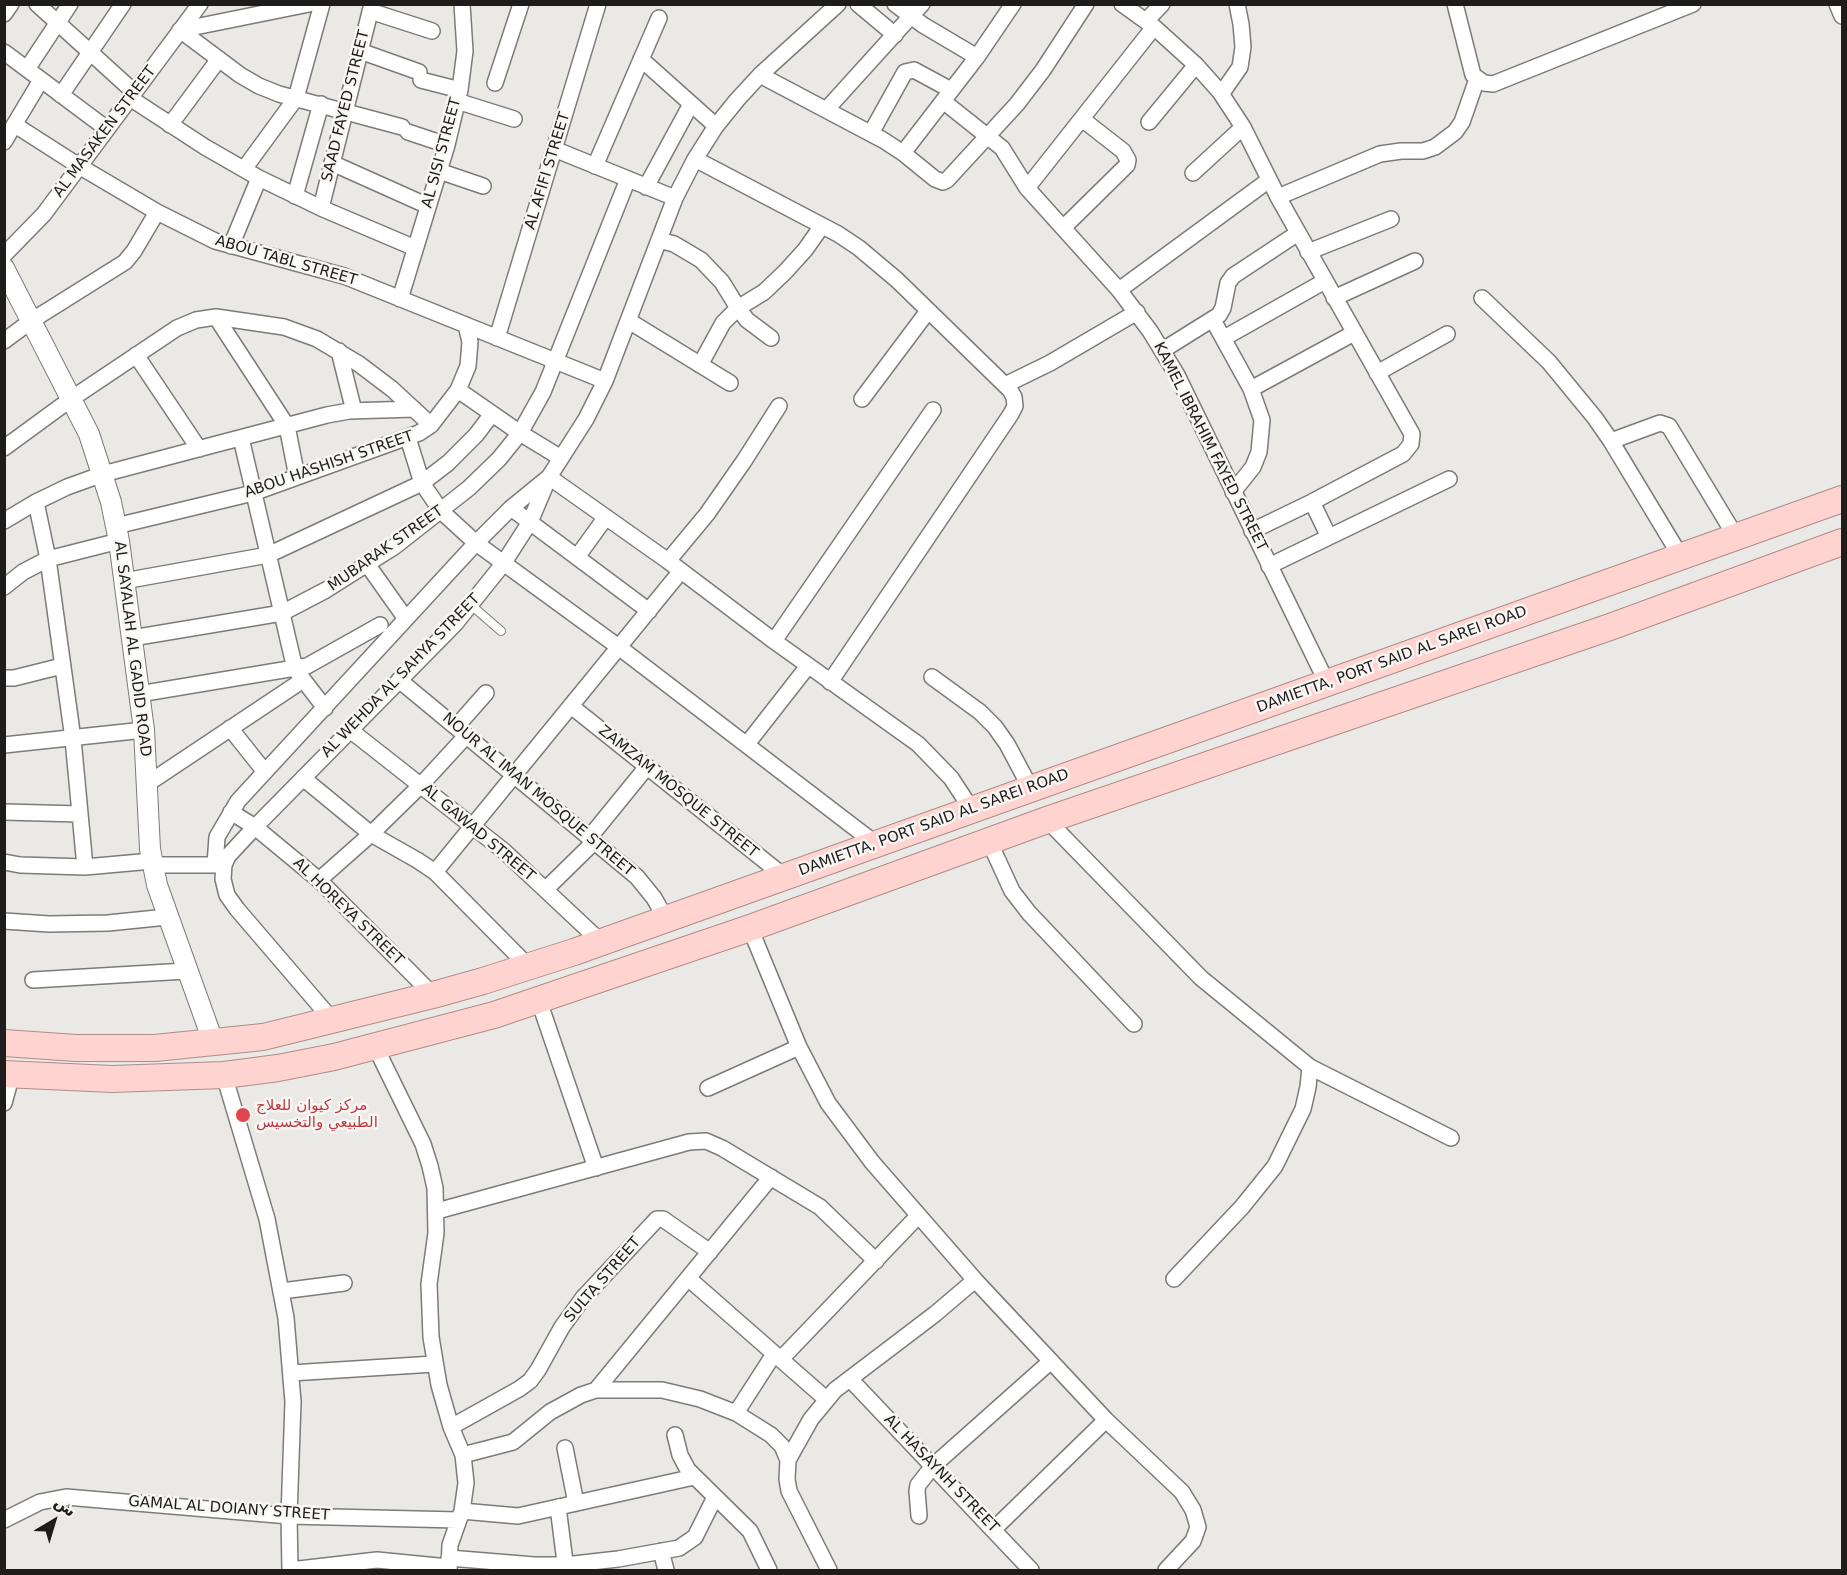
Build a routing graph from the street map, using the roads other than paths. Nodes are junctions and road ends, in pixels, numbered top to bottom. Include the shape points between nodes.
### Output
1 (10, 4) edge
2 (37, 4) edge
3 (70, 4) edge
4 (123, 4) edge
5 (309, 4) edge
6 (322, 4) edge
7 (462, 4) edge
8 (520, 4) edge
9 (598, 4) edge
10 (838, 4) edge
11 (858, 4) edge
12 (895, 4) edge
13 (922, 4) edge
14 (1013, 4) edge
15 (1086, 4) edge
16 (1122, 4) edge
17 (1162, 4) edge
18 (1237, 4) edge
19 (1455, 4) edge
20 (1693, 4) edge
21 (1837, 4) edge
22 (194, 6) edge
23 (371, 8) edge
24 (4, 14) edge
25 (1842, 16) edge
26 (912, 17) junction
27 (659, 18) dead end
28 (58, 22) junction
29 (1150, 24) junction
30 (180, 30) junction
31 (432, 31) dead end
32 (895, 35) junction
33 (91, 51) junction
34 (360, 51) junction
35 (4, 52) edge
36 (976, 57) junction
37 (219, 59) junction
38 (642, 59) junction
39 (1196, 65) junction
40 (27, 69) junction
41 (760, 75) junction
42 (1477, 79) junction
43 (41, 80) junction
44 (495, 83) dead end
45 (1220, 92) junction
46 (61, 95) junction
47 (132, 95) junction
48 (458, 95) junction
49 (947, 95) junction
50 (296, 98) junction
51 (321, 104) junction
52 (691, 104) junction
53 (826, 110) junction
54 (345, 111) junction
55 (513, 118) dead end
56 (1082, 119) junction
57 (1149, 122) dead end
58 (15, 124) junction
59 (170, 125) junction
60 (716, 126) junction
61 (1243, 127) junction
62 (106, 129) junction
63 (871, 133) junction
64 (988, 136) junction
65 (4, 142) edge
66 (447, 145) junction
67 (554, 149) junction
68 (903, 153) junction
69 (695, 159) junction
70 (332, 163) junction
71 (79, 166) junction
72 (595, 166) junction
73 (244, 169) junction
74 (439, 171) junction
75 (1193, 173) dead end
76 (259, 178) junction
77 (628, 179) junction
78 (1269, 180) junction
79 (483, 186) dead end
80 (646, 187) junction
81 (1028, 188) junction
82 (295, 196) junction
83 (1278, 197) junction
84 (675, 198) junction
85 (428, 206) junction
86 (321, 208) junction
87 (157, 212) junction
88 (1391, 219) dead end
89 (822, 226) junction
90 (1063, 228) junction
91 (1298, 233) junction
92 (659, 240) junction
93 (231, 246) junction
94 (415, 248) junction
95 (1308, 252) junction
96 (4, 255) edge
97 (1415, 261) dead end
98 (4, 268) edge
99 (1325, 281) junction
100 (1119, 290) junction
101 (1334, 298) junction
102 (1482, 298) dead end
103 (400, 299) junction
104 (738, 308) junction
105 (928, 311) junction
106 (1137, 312) junction
107 (216, 317) junction
108 (1213, 320) junction
109 (31, 321) junction
110 (629, 321) junction
111 (466, 325) junction
112 (1354, 333) junction
113 (1447, 334) dead end
114 (497, 338) junction
115 (771, 338) dead end
116 (1224, 338) junction
117 (4, 341) edge
118 (1163, 350) junction
119 (339, 351) junction
120 (136, 355) junction
121 (556, 362) junction
122 (700, 365) junction
123 (1377, 373) junction
124 (605, 381) junction
125 (730, 383) dead end
126 (1005, 385) junction
127 (1251, 389) junction
128 (458, 390) junction
129 (71, 399) junction
130 (862, 399) dead end
131 (779, 406) dead end
132 (414, 409) junction
133 (933, 410) dead end
134 (354, 411) junction
135 (492, 414) junction
136 (431, 425) junction
137 (287, 426) junction
138 (520, 433) junction
139 (241, 438) junction
140 (408, 438) junction
141 (1611, 441) junction
142 (4, 448) edge
143 (199, 448) junction
144 (561, 458) junction
145 (102, 474) junction
146 (297, 477) junction
147 (549, 477) junction
148 (1449, 479) dead end
149 (422, 483) junction
150 (1233, 492) junction
151 (253, 493) junction
152 (1842, 499) edge
153 (36, 502) junction
154 (1312, 502) junction
155 (511, 508) junction
156 (441, 511) junction
157 (606, 517) junction
158 (4, 521) edge
159 (530, 522) junction
160 (1252, 531) junction
161 (117, 534) junction
162 (1329, 537) junction
163 (1736, 537) junction
164 (1842, 542) edge
165 (476, 543) junction
166 (268, 555) junction
167 (577, 557) junction
168 (1681, 557) junction
169 (48, 559) junction
170 (668, 561) junction
171 (367, 564) junction
172 (504, 564) junction
173 (1269, 566) junction
174 (681, 571) junction
175 (124, 581) junction
176 (4, 587) edge
177 (471, 605) junction
178 (649, 611) junction
179 (282, 613) junction
180 (406, 620) junction
181 (380, 625) dead end
182 (501, 631) dead end
183 (132, 638) junction
184 (774, 641) junction
185 (620, 648) junction
186 (62, 666) junction
187 (808, 666) junction
188 (299, 674) junction
189 (932, 677) dead end
190 (4, 678) edge
191 (399, 680) junction
192 (830, 682) junction
193 (1327, 683) junction
194 (486, 693) dead end
195 (140, 694) junction
196 (571, 706) junction
197 (325, 708) junction
198 (230, 728) junction
199 (144, 730) junction
200 (350, 730) junction
201 (461, 731) junction
202 (72, 739) junction
203 (747, 744) junction
204 (4, 745) edge
205 (646, 768) junction
206 (265, 772) junction
207 (514, 776) junction
208 (303, 778) junction
209 (147, 784) junction
210 (421, 785) junction
211 (1031, 789) junction
212 (972, 810) junction
213 (4, 812) edge
214 (231, 812) junction
215 (80, 814) junction
216 (1047, 820) junction
217 (473, 826) junction
218 (255, 827) junction
219 (371, 834) junction
220 (592, 840) junction
221 (988, 841) junction
222 (876, 844) junction
223 (4, 862) edge
224 (152, 863) junction
225 (220, 865) junction
226 (85, 867) junction
227 (435, 872) junction
228 (784, 877) junction
229 (319, 880) junction
230 (546, 889) junction
231 (167, 917) junction
232 (666, 919) junction
233 (4, 921) edge
234 (750, 928) junction
235 (601, 942) junction
236 (539, 963) junction
237 (186, 971) junction
238 (33, 980) dead end
239 (483, 981) junction
240 (433, 996) junction
241 (550, 997) junction
242 (494, 1015) junction
243 (333, 1021) junction
244 (1134, 1024) dead end
245 (4, 1043) edge
246 (214, 1044) junction
247 (799, 1047) junction
248 (376, 1048) junction
249 (1310, 1067) junction
250 (8, 1074) edge
251 (224, 1075) junction
252 (708, 1088) dead end
253 (4, 1102) edge
254 (1451, 1138) dead end
255 (596, 1168) junction
256 (771, 1177) junction
257 (437, 1211) junction
258 (918, 1216) junction
259 (710, 1252) junction
260 (876, 1261) junction
261 (688, 1278) junction
262 (1174, 1279) dead end
263 (975, 1280) junction
264 (344, 1283) dead end
265 (282, 1291) junction
266 (778, 1356) junction
267 (1050, 1361) junction
268 (434, 1364) junction
269 (291, 1373) junction
270 (850, 1379) junction
271 (596, 1390) junction
272 (826, 1399) junction
273 (736, 1413) junction
274 (1106, 1420) junction
275 (451, 1427) junction
276 (675, 1435) dead end
277 (565, 1448) dead end
278 (463, 1455) junction
279 (788, 1460) junction
280 (933, 1466) junction
281 (694, 1477) junction
282 (715, 1497) junction
283 (576, 1503) junction
284 (558, 1507) junction
285 (289, 1516) junction
286 (460, 1516) junction
287 (919, 1516) dead end
288 (4, 1520) edge
289 (994, 1529) junction
290 (661, 1551) junction
291 (448, 1565) edge
292 (619, 1565) edge
293 (566, 1568) edge
294 (290, 1570) edge
295 (666, 1570) edge
296 (769, 1570) edge
297 (828, 1570) edge
298 (1031, 1570) edge
299 (1166, 1570) edge

1 - 24 street
2 - 28 street
3 - 28 street
4 - 33 street
5 - 30 street
6 - 50 street
7 - 48 street, AL SISI STREET via 465,51
8 - 44 street
9 - 67 street, AL AFIFI STREET
10 - 41 street, AL WEHDA AL SAHYA STREET
11 - 32 street
12 - 26 street
13 - 26 street
14 - 36 street
15 - 64 street via 1043,70
16 - 29 street
17 - 29 street
18 - 45 street via 1243,47 1240,67
19 - 42 street
20 - 42 street via 1493,84
21 - 25 street
22 - 30 street, AL MASAKEN STREET
23 - 31 street
23 - 34 street, SAAD FAYED STREET
26 - 32 street
26 - 36 street
27 - 38 street
28 - 33 street
28 - 40 street
29 - 39 street
29 - 56 street
30 - 37 street
30 - 47 street, AL MASAKEN STREET
32 - 53 street
33 - 46 street
33 - 47 street
34 - 48 street
34 - 54 street, SAAD FAYED STREET
35 - 40 street
36 - 49 street
37 - 50 street via 259,86
37 - 59 street
38 - 52 street
38 - 72 street
39 - 45 street
39 - 57 street
40 - 43 street
41 - 53 street
41 - 60 street, AL WEHDA AL SAHYA STREET
42 - 83 street via 1462,122 1435,147 1380,154
43 - 46 street
43 - 58 street
45 - 61 street
46 - 62 street
47 - 59 street
47 - 62 street, AL MASAKEN STREET
48 - 55 street
48 - 66 street, AL SISI STREET
49 - 63 street, KAMEL IBRAHIM FAYED STREET via 914,70 904,72
49 - 64 street, KAMEL IBRAHIM FAYED STREET
49 - 68 street
50 - 51 street
50 - 73 street
51 - 54 street
51 - 82 street
52 - 60 street
52 - 80 street
53 - 63 street
54 - 66 street
54 - 70 street, SAAD FAYED STREET
56 - 81 street
56 - 90 street via 1123,151 1128,160
58 - 65 street
58 - 71 street, ABOU TABL STREET
59 - 73 street
60 - 69 street, AL WEHDA AL SAHYA STREET
61 - 75 street
61 - 78 street
62 - 71 street, AL MASAKEN STREET
63 - 68 street
64 - 68 street via 944,182
64 - 81 street, KAMEL IBRAHIM FAYED STREET via 1008,155
66 - 74 street, AL SISI STREET
67 - 72 street
67 - 114 street, AL AFIFI STREET
69 - 84 street, AL WEHDA AL SAHYA STREET
69 - 89 street
70 - 85 street
70 - 86 street, SAAD FAYED STREET
71 - 87 street, ABOU TABL STREET
71 - 96 street, AL MASAKEN STREET via 44,214
72 - 77 street
73 - 76 street
74 - 79 street
74 - 85 street, AL SISI STREET
76 - 82 street
76 - 93 street
77 - 80 street
77 - 121 street, MUBARAK STREET
78 - 83 street
78 - 100 street
80 - 84 street
81 - 90 street, KAMEL IBRAHIM FAYED STREET
82 - 86 street
83 - 91 street
84 - 92 street, AL WEHDA AL SAHYA STREET
85 - 94 street, AL SISI STREET
86 - 94 street
87 - 93 street, ABOU TABL STREET
87 - 109 street via 125,262
88 - 95 street
89 - 104 street via 785,272 764,292
89 - 105 street via 879,263
90 - 100 street, KAMEL IBRAHIM FAYED STREET
91 - 95 street
91 - 108 street via 1233,276 1220,315
92 - 104 street via 701,260 722,282
92 - 110 street, AL WEHDA AL SAHYA STREET
93 - 103 street, ABOU TABL STREET via 304,263
94 - 103 street, AL SISI STREET
95 - 99 street
97 - 101 street
98 - 109 street, AL SAYALAH AL GADID ROAD
99 - 101 street
99 - 116 street
100 - 106 street, KAMEL IBRAHIM FAYED STREET
101 - 112 street
102 - 141 street via 1549,362
103 - 111 street, ABOU TABL STREET
104 - 115 street
104 - 122 street via 723,323
105 - 126 street
105 - 130 street
106 - 118 street, KAMEL IBRAHIM FAYED STREET
106 - 126 street
107 - 119 street via 284,327
107 - 120 street via 177,328
107 - 137 street
108 - 116 street
108 - 118 street
109 - 117 street
109 - 129 street, AL SAYALAH AL GADID ROAD
110 - 122 street
110 - 124 street, AL WEHDA AL SAHYA STREET
111 - 114 street, ABOU TABL STREET
111 - 128 street, ABOU HASHISH STREET via 470,342 468,366
112 - 123 street
112 - 127 street
113 - 123 street
114 - 121 street, ABOU TABL STREET
116 - 127 street
118 - 150 street, KAMEL IBRAHIM FAYED STREET
119 - 132 street
119 - 134 street
120 - 129 street
120 - 143 street
121 - 124 street, ABOU TABL STREET
121 - 138 street, MUBARAK STREET
122 - 125 street
123 - 154 street via 1410,429 1408,450
124 - 144 street, AL WEHDA AL SAHYA STREET
126 - 192 street via 1014,397 1011,414
127 - 150 street via 1262,420 1262,436 1253,467
128 - 135 street
128 - 136 street, ABOU HASHISH STREET
129 - 142 street
129 - 145 street, AL SAYALAH AL GADID ROAD via 89,434
131 - 170 street via 707,514
132 - 134 street
132 - 136 street
133 - 184 street
134 - 137 street
135 - 138 street
135 - 149 street via 448,463
136 - 140 street, ABOU HASHISH STREET
137 - 139 street
137 - 146 street
138 - 144 street
138 - 156 street, MUBARAK STREET via 500,459
139 - 143 street
139 - 151 street
140 - 146 street, ABOU HASHISH STREET
140 - 149 street
141 - 163 street via 1660,423 1669,426
141 - 168 street
143 - 145 street
144 - 147 street, AL WEHDA AL SAHYA STREET
145 - 153 street
145 - 161 street, AL SAYALAH AL GADID ROAD
146 - 151 street, ABOU HASHISH STREET
147 - 155 street
147 - 157 street
147 - 159 street, AL WEHDA AL SAHYA STREET
148 - 162 street
149 - 156 street
149 - 166 street
150 - 160 street, KAMEL IBRAHIM FAYED STREET
151 - 161 street, ABOU HASHISH STREET
151 - 166 street
152 - 163 highway, DAMIETTA, PORT SAID AL SAREI ROAD
153 - 158 street
153 - 169 street
154 - 160 street
154 - 162 street
155 - 159 street
155 - 165 street
156 - 165 street
156 - 171 street, MUBARAK STREET
157 - 167 street
157 - 170 street
159 - 167 street
159 - 172 street, AL WEHDA AL SAHYA STREET
160 - 173 street, KAMEL IBRAHIM FAYED STREET
161 - 169 street, ABOU HASHISH STREET
161 - 175 street, AL SAYALAH AL GADID ROAD
162 - 173 street
163 - 168 highway, DAMIETTA, PORT SAID AL SAREI ROAD
164 - 216 highway via 1610,627
165 - 172 street
165 - 180 street
166 - 175 street
166 - 179 street
167 - 178 street
168 - 193 highway, DAMIETTA, PORT SAID AL SAREI ROAD
169 - 176 street, ABOU HASHISH STREET
169 - 186 street
170 - 174 street
171 - 179 street, MUBARAK STREET
171 - 180 street
172 - 177 street, AL WEHDA AL SAHYA STREET
172 - 185 street
173 - 193 street, KAMEL IBRAHIM FAYED STREET
174 - 178 street
174 - 184 street
175 - 183 street, AL SAYALAH AL GADID ROAD
177 - 182 lane
177 - 191 street, AL WEHDA AL SAHYA STREET
178 - 185 street
179 - 183 street, MUBARAK STREET
179 - 188 street
180 - 197 street
181 - 188 street
183 - 195 street, AL SAYALAH AL GADID ROAD
184 - 187 street
185 - 196 street
185 - 203 street
186 - 190 street
186 - 202 street
187 - 192 street
187 - 203 street
188 - 195 street
188 - 197 street
188 - 198 street
189 - 211 street via 995,727
191 - 200 street, AL WEHDA AL SAHYA STREET
191 - 201 street, NOUR AL IMAN MOSQUE STREET
192 - 212 street via 918,744 951,778
193 - 211 highway, DAMIETTA, PORT SAID AL SAREI ROAD
194 - 201 street
195 - 199 street, AL SAYALAH AL GADID ROAD
196 - 205 street, ZAMZAM MOSQUE STREET
196 - 207 street
197 - 206 street
198 - 206 street
198 - 209 street
199 - 202 street
199 - 209 street, AL SAYALAH AL GADID ROAD
200 - 208 street, AL WEHDA AL SAHYA STREET
200 - 210 street, AL GAWAD STREET
201 - 207 street, NOUR AL IMAN MOSQUE STREET
201 - 210 street
202 - 204 street
202 - 215 street
203 - 222 street
205 - 220 street
205 - 228 street, ZAMZAM MOSQUE STREET
206 - 214 street
207 - 217 street
207 - 220 street, NOUR AL IMAN MOSQUE STREET
208 - 218 street, AL WEHDA AL SAHYA STREET
208 - 219 street
209 - 224 street, AL SAYALAH AL GADID ROAD
210 - 217 street, AL GAWAD STREET
210 - 219 street
211 - 212 highway, DAMIETTA, PORT SAID AL SAREI ROAD
212 - 222 highway, DAMIETTA, PORT SAID AL SAREI ROAD
213 - 215 street
214 - 218 street, AL HOREYA STREET
214 - 225 street via 217,837
215 - 226 street
216 - 221 highway
216 - 249 street via 1201,978
217 - 227 street
217 - 230 street, AL GAWAD STREET
218 - 225 street, AL WEHDA AL SAHYA STREET
218 - 229 street, AL HOREYA STREET
219 - 227 street
219 - 229 street
220 - 230 street
220 - 232 street, NOUR AL IMAN MOSQUE STREET via 646,887
221 - 234 highway
221 - 244 street via 1011,891 1029,914
222 - 228 highway, DAMIETTA, PORT SAID AL SAREI ROAD
223 - 226 street
224 - 225 street
224 - 226 street
224 - 231 street, AL SAYALAH AL GADID ROAD
225 - 243 street via 227,895 237,909
227 - 236 street
228 - 232 highway, DAMIETTA, PORT SAID AL SAREI ROAD
229 - 240 street, AL HOREYA STREET
230 - 235 street, AL GAWAD STREET
231 - 233 street via 108,923
231 - 237 street, AL SAYALAH AL GADID ROAD
232 - 235 highway, DAMIETTA, PORT SAID AL SAREI ROAD
234 - 241 highway
234 - 247 street
235 - 236 highway, DAMIETTA, PORT SAID AL SAREI ROAD
236 - 239 highway, DAMIETTA, PORT SAID AL SAREI ROAD
236 - 241 highway
237 - 238 street
237 - 246 street, AL SAYALAH AL GADID ROAD
239 - 240 highway, DAMIETTA, PORT SAID AL SAREI ROAD
239 - 242 highway
240 - 243 highway, DAMIETTA, PORT SAID AL SAREI ROAD
241 - 242 highway
241 - 255 street
242 - 248 highway
243 - 246 highway, DAMIETTA, PORT SAID AL SAREI ROAD
245 - 246 highway, DAMIETTA, PORT SAID AL SAREI ROAD via 111,1049
247 - 252 street
247 - 258 street via 849,1134
248 - 251 highway
248 - 257 street via 423,1144
249 - 254 street
249 - 262 street via 1303,1108 1275,1166
250 - 251 highway via 112,1079
250 - 253 street
251 - 265 street via 267,1219
255 - 256 street via 698,1141 715,1144
255 - 257 street
256 - 259 street
256 - 260 street via 820,1207
257 - 268 street via 429,1284
258 - 260 street
258 - 263 street
259 - 261 street
259 - 275 street, SULTA STREET via 663,1219 657,1219 583,1298 530,1381
260 - 266 street
261 - 266 street
261 - 271 street
263 - 267 street
263 - 270 street
264 - 265 street
265 - 269 street
266 - 272 street
266 - 273 street
267 - 274 street
267 - 280 street
268 - 269 street
268 - 275 street
269 - 285 street
270 - 272 street
270 - 280 street, AL HASAYNH STREET
271 - 273 street via 662,1390 700,1398
271 - 278 street via 550,1412 513,1442
272 - 279 street
273 - 279 street via 777,1440
274 - 289 street
274 - 299 street via 1182,1492 1193,1510 1198,1527
275 - 278 street
276 - 281 street via 683,1463
277 - 283 street
278 - 286 street via 466,1483
279 - 297 street via 789,1491
280 - 287 street via 918,1485
280 - 289 street, AL HASAYNH STREET
281 - 282 street
281 - 283 street, GAMAL AL DOIANY STREET
282 - 290 street via 690,1541 679,1548
282 - 296 street via 750,1531
283 - 284 street, GAMAL AL DOIANY STREET
284 - 286 street, GAMAL AL DOIANY STREET via 509,1517
284 - 293 street
285 - 286 street, GAMAL AL DOIANY STREET
285 - 288 street, GAMAL AL DOIANY STREET via 66,1497 40,1502
285 - 294 street
286 - 291 street
289 - 298 street, AL HASAYNH STREET
290 - 292 street
290 - 295 street
291 - 293 street
291 - 294 street via 377,1560
292 - 293 street

